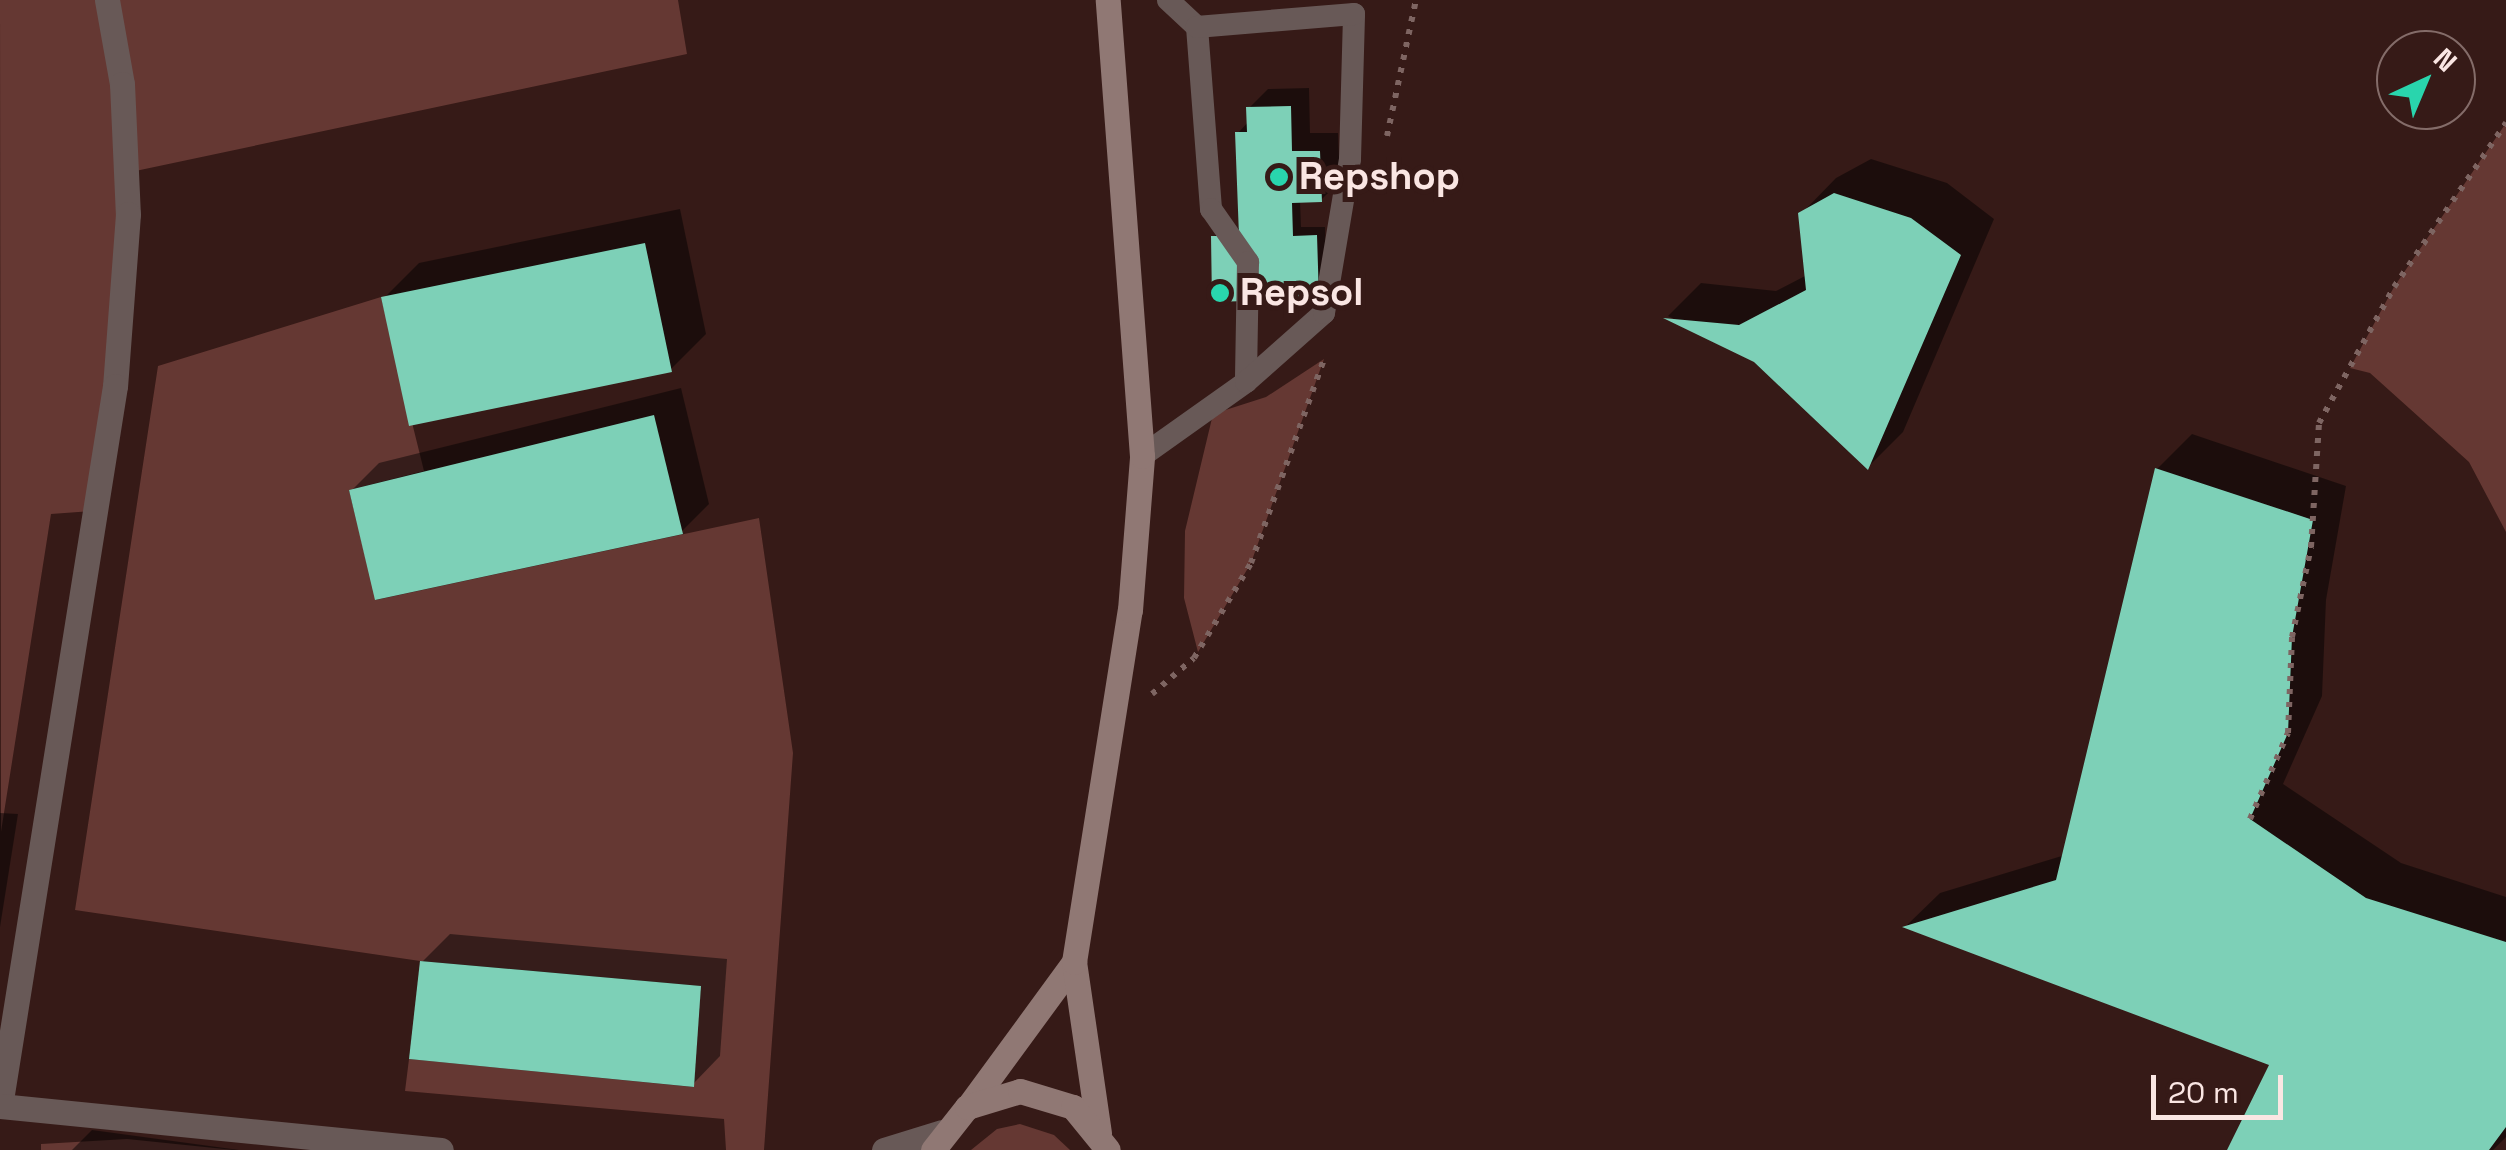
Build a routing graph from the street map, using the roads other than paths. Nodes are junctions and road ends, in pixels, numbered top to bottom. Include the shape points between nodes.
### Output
1 (107, 0) edge
2 (1108, 0) edge
3 (1168, 0) edge
4 (1197, 26) junction
5 (1246, 382) junction
6 (1142, 456) junction
7 (1074, 962) junction
8 (0, 1106) edge
9 (968, 1107) junction
10 (937, 1141) edge
11 (1104, 1141) edge
12 (441, 1150) edge
13 (884, 1150) edge

1 - 8 street via 122,84 128,214 115,386
2 - 6 main road
3 - 4 lane
4 - 5 lane via 1211,209 1248,262
4 - 5 lane via 1354,14 1350,159 1324,313
5 - 6 lane
6 - 7 main road via 1130,610
7 - 9 main road
7 - 11 main road
8 - 12 street
9 - 10 main road
9 - 11 main road via 1002,1092 1038,1092 1073,1106
10 - 13 street

